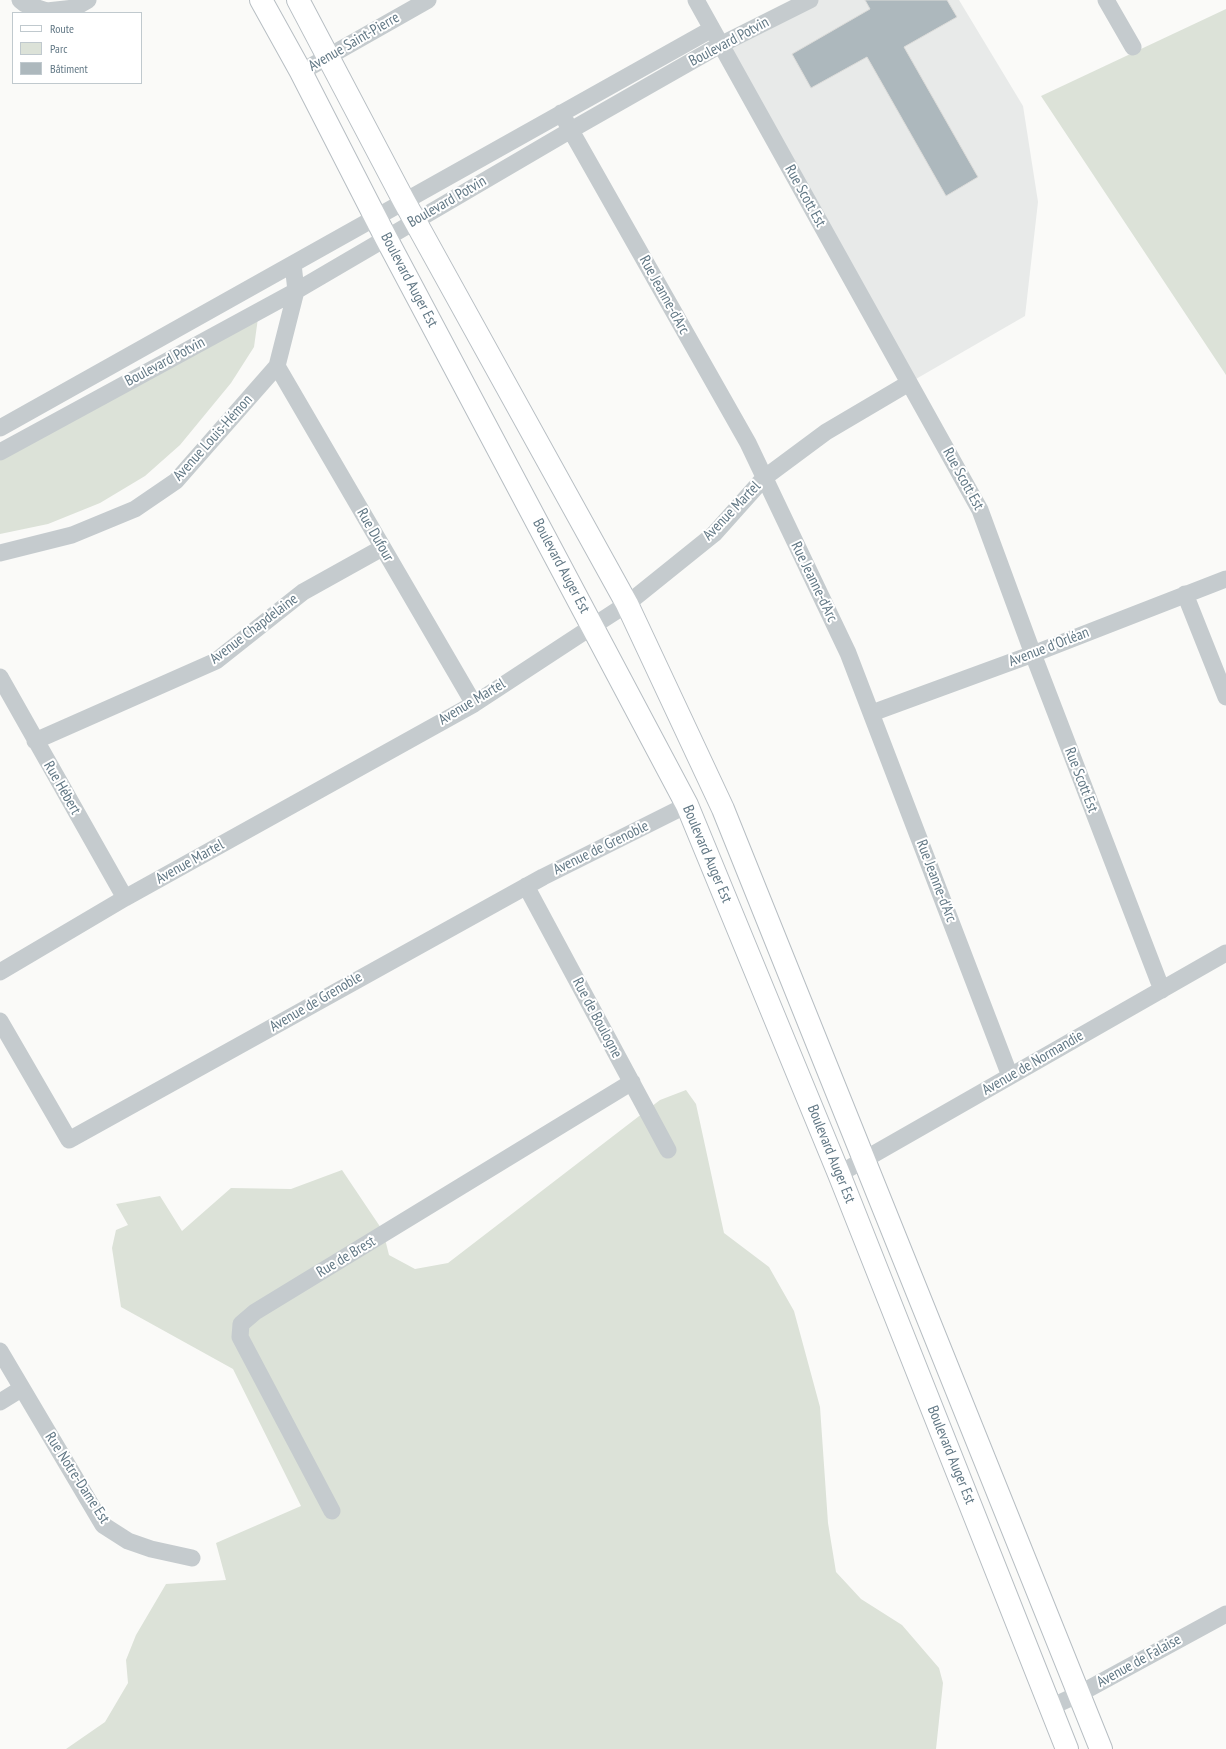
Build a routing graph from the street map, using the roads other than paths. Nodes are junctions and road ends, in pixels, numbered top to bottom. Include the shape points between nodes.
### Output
1 (20, 0) edge
2 (88, 0) edge
3 (261, 0) edge
4 (298, 0) edge
5 (428, 0) edge
6 (696, 0) edge
7 (810, 0) edge
8 (1106, 0) edge
9 (712, 29) junction
10 (720, 45) junction
11 (1133, 47) dead end
12 (329, 58) junction
13 (302, 72) junction
14 (561, 113) junction
15 (571, 130) junction
16 (404, 201) junction
17 (376, 217) junction
18 (416, 221) junction
19 (386, 238) junction
20 (293, 264) junction
21 (296, 291) junction
22 (277, 366) junction
23 (909, 383) junction
24 (58, 395) junction
25 (68, 414) junction
26 (0, 428) edge
27 (0, 452) edge
28 (764, 478) junction
29 (382, 548) junction
30 (0, 553) edge
31 (1226, 579) edge
32 (1185, 594) junction
33 (628, 604) junction
34 (593, 626) junction
35 (1033, 654) junction
36 (0, 678) edge
37 (1226, 697) edge
38 (474, 704) junction
39 (872, 713) junction
40 (35, 741) junction
41 (687, 805) junction
42 (526, 886) junction
43 (125, 898) junction
44 (1226, 953) edge
45 (0, 972) edge
46 (1162, 990) junction
47 (0, 1021) edge
48 (1010, 1076) junction
49 (632, 1082) junction
50 (668, 1150) dead end
51 (865, 1160) junction
52 (839, 1174) junction
53 (0, 1350) edge
54 (21, 1389) junction
55 (0, 1402) edge
56 (332, 1511) dead end
57 (192, 1558) dead end
58 (1226, 1614) edge
59 (1079, 1694) junction
60 (1050, 1707) junction
61 (1067, 1749) edge
62 (1101, 1749) edge

1 - 2 street via 47,11 63,11
3 - 13 main road, Boulevard Auger Est
4 - 12 main road, Boulevard Auger Est
5 - 12 street, Avenue Saint-Pierre
6 - 9 street, Rue Scott Est
7 - 10 street, Boulevard Potvin
8 - 11 street
9 - 10 street, Rue Scott Est
9 - 14 street, Boulevard Potvin
10 - 15 street, Boulevard Potvin
10 - 23 street, Rue Scott Est
12 - 13 street, Avenue Saint-Pierre
12 - 16 main road, Boulevard Auger Est
13 - 17 main road, Boulevard Auger Est
14 - 15 street, Rue Jeanne-d'Arc
14 - 16 street, Boulevard Potvin
15 - 18 street, Boulevard Potvin
15 - 28 street, Rue Jeanne-d'Arc via 748,443
16 - 17 street, Boulevard Potvin
16 - 18 main road, Boulevard Auger Est
17 - 19 main road, Boulevard Auger Est
17 - 20 street, Boulevard Potvin
18 - 19 street, Boulevard Potvin
18 - 33 main road, Boulevard Auger Est
19 - 21 street, Boulevard Potvin
19 - 34 main road, Boulevard Auger Est
20 - 21 street, Avenue Louis-Hémon
20 - 24 street, Boulevard Potvin
21 - 22 street, Avenue Louis-Hémon
21 - 25 street, Boulevard Potvin
22 - 29 street, Rue Dufour
22 - 30 street, Avenue Louis-Hémon via 176,481 141,505 72,535
23 - 28 street, Avenue Martel via 826,432
23 - 35 street, Rue Scott Est via 980,510
24 - 25 street
24 - 26 street, Boulevard Potvin
25 - 27 street, Boulevard Potvin
28 - 33 street, Avenue Martel via 714,534
28 - 39 street, Rue Jeanne-d'Arc via 848,653
29 - 38 street, Rue Dufour
29 - 40 street, Avenue Chapdelaine via 303,592 216,661
31 - 32 street, Avenue d'Orléan
32 - 35 street, Avenue d'Orléan
32 - 37 street
33 - 34 street, Avenue Martel
33 - 51 main road, Boulevard Auger Est via 723,809
34 - 38 street, Avenue Martel
34 - 41 main road, Boulevard Auger Est
35 - 39 street, Avenue d'Orléan
35 - 46 street, Rue Scott Est
36 - 40 street, Rue Hébert
38 - 43 street, Avenue Martel
39 - 48 street, Rue Jeanne-d'Arc
40 - 43 street, Rue Hébert
41 - 42 street, Avenue de Grenoble
41 - 52 main road, Boulevard Auger Est
42 - 47 street, Avenue de Grenoble via 69,1140
42 - 49 street, Rue de Boulogne
43 - 45 street, Avenue Martel
44 - 46 street, Avenue de Normandie
46 - 48 street, Avenue de Normandie
48 - 51 street, Avenue de Normandie
49 - 50 street, Rue de Boulogne
49 - 56 street, Rue de Brest via 255,1312 241,1324 240,1337
51 - 52 street, Avenue de Normandie
51 - 59 main road, Boulevard Auger Est
52 - 60 main road, Boulevard Auger Est
53 - 54 street, Rue Notre-Dame Est
54 - 55 street
54 - 57 street, Rue Notre-Dame Est via 103,1525 128,1541
58 - 59 street, Avenue de Falaise
59 - 60 street, Avenue de Falaise
59 - 62 main road, Boulevard Auger Est
60 - 61 main road, Boulevard Auger Est

